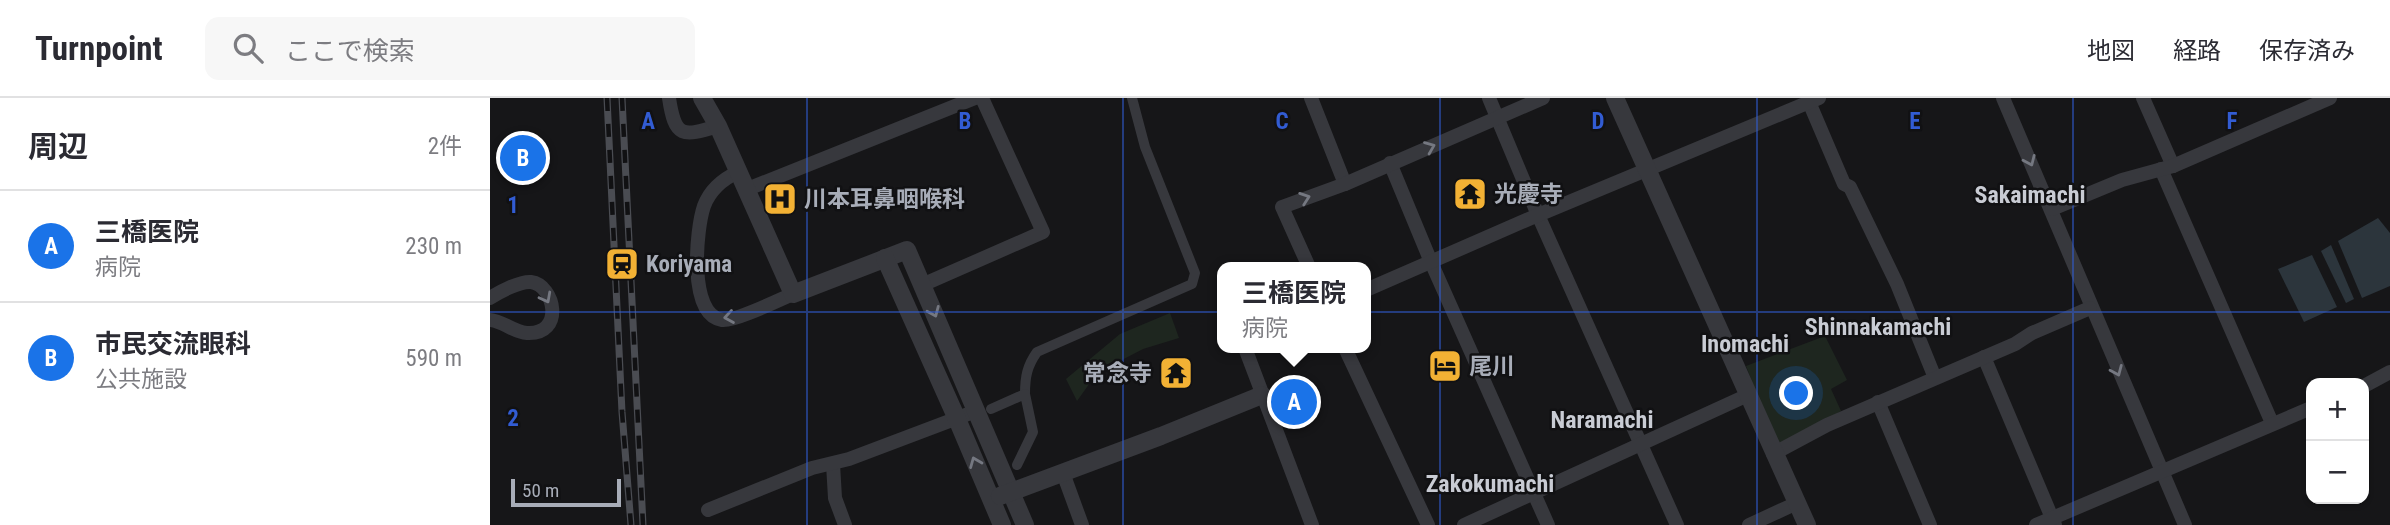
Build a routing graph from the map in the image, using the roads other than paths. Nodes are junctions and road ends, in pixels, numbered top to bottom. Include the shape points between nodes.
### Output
1 (669, 98) edge
2 (702, 98) edge
3 (975, 98) edge
4 (982, 98) edge
5 (1132, 98) edge
6 (1311, 98) edge
7 (1489, 98) edge
8 (1543, 98) edge
9 (1615, 98) edge
10 (2003, 98) edge
11 (2143, 98) edge
12 (2330, 98) edge
13 (1814, 100) edge
14 (1498, 119) junction
15 (718, 126) junction
16 (1390, 163) junction
17 (2167, 167) junction
18 (1647, 170) junction
19 (738, 172) junction
20 (1345, 184) junction
21 (745, 190) junction
22 (2052, 209) junction
23 (1538, 215) junction
24 (885, 258) junction
25 (1307, 262) edge
26 (1430, 262) junction
27 (922, 285) junction
28 (1371, 288) edge
29 (793, 294) junction
30 (490, 298) edge
31 (2090, 308) junction
32 (490, 320) edge
33 (1247, 353) edge
34 (1347, 353) edge
35 (1984, 357) junction
36 (2390, 372) edge
37 (1935, 378) junction
38 (2369, 383) edge
39 (1025, 394) junction
40 (1262, 394) junction
41 (1748, 395) junction
42 (1878, 402) junction
43 (984, 410) junction
44 (2306, 410) edge
45 (957, 419) junction
46 (2272, 423) junction
47 (1641, 445) junction
48 (1773, 454) junction
49 (833, 464) junction
50 (1017, 465) dead end
51 (2160, 471) junction
52 (1063, 473) junction
53 (1010, 491) junction
54 (1534, 493) junction
55 (991, 500) junction
56 (1797, 503) junction
57 (708, 510) dead end
58 (2053, 522) edge
59 (845, 525) edge
60 (1002, 525) edge
61 (1025, 525) edge
62 (1082, 525) edge
63 (1312, 525) edge
64 (1427, 525) edge
65 (1464, 525) edge
66 (1548, 525) edge
67 (1677, 525) edge
68 (1749, 525) edge
69 (1807, 525) edge
70 (1930, 525) edge
71 (2036, 525) edge
72 (2185, 525) edge

1 - 15 street via 672,119 681,130 688,133
2 - 15 street
3 - 21 street
4 - 27 street via 1044,232
5 - 39 street via 1145,147 1195,273 1192,284 1037,352 1025,376
6 - 20 street
7 - 14 street
8 - 14 street
9 - 18 street
10 -> 22 street
11 - 17 street
12 - 17 street
13 - 18 street
13 - 37 street via 1844,184 1850,187 1897,284
16 -> 14 street
14 - 23 street
15 - 19 street
16 - 20 street
16 - 26 street
17 - 22 street
17 - 46 street
18 - 23 street
18 - 41 street
19 - 21 street
29 -> 19 street via 730,320 713,317 703,306 698,287 704,206 710,193
25 -> 20 street via 1282,206
21 - 29 street
22 - 31 street
23 - 26 street
23 - 47 street
24 - 27 street via 906,250
24 - 29 street
24 - 45 street
26 - 28 street
26 - 54 street
27 -> 43 street
30 -> 32 street via 528,281 544,291 553,312 545,329 527,333
31 - 35 street
31 -> 51 street
33 - 40 street
34 - 64 street
35 - 37 street
35 - 58 street
36 - 38 street
37 - 42 street
39 - 43 street
39 - 50 street via 1033,432
40 - 52 street
40 - 63 street
41 - 47 street
41 - 48 street
42 - 48 street
42 - 70 street
43 - 45 street
43 - 53 street
44 - 46 street
45 - 49 street
55 -> 45 street
46 - 51 street
47 - 54 street
47 - 67 street
48 - 56 street
49 - 57 street
49 - 59 street via 835,498
51 - 58 street
51 - 72 street
52 - 53 street
52 - 62 street
53 - 55 street
53 - 61 street
54 - 65 street
54 - 66 street
55 - 60 street
56 - 68 street
56 - 69 street
58 - 71 street

